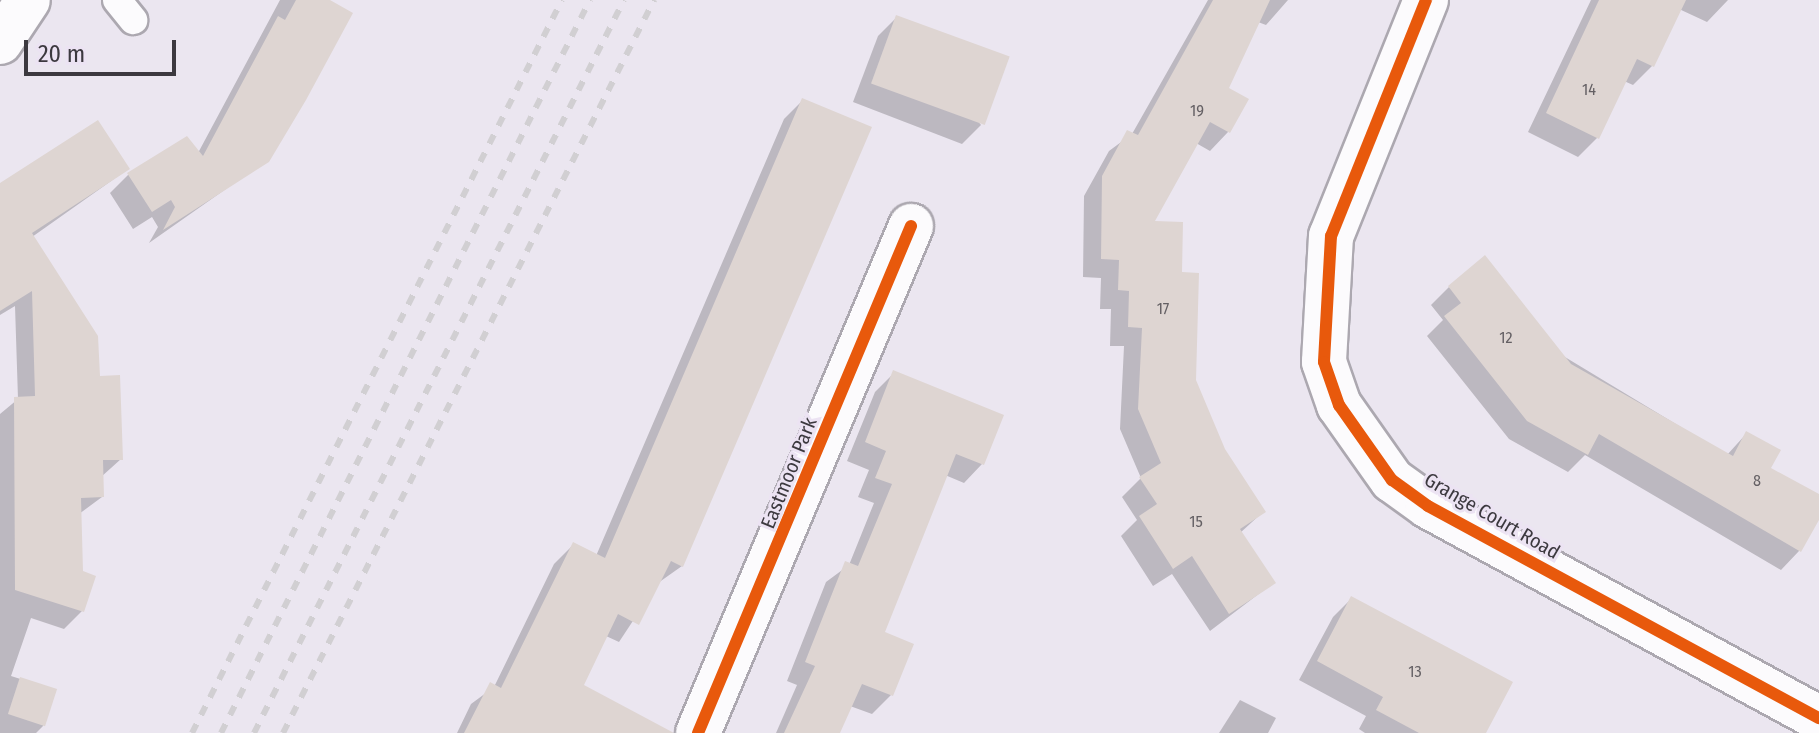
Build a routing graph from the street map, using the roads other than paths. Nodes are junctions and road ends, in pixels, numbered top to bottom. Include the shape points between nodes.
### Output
1 (28, 0) edge
2 (1426, 0) edge
3 (0, 42) edge
4 (911, 226) dead end
5 (1819, 718) edge
6 (698, 733) edge

1 - 3 street
2 - 5 street, Grange Court Road via 1331,236 1324,362 1339,405 1392,480 1428,506
4 - 6 street, Eastmoor Park

